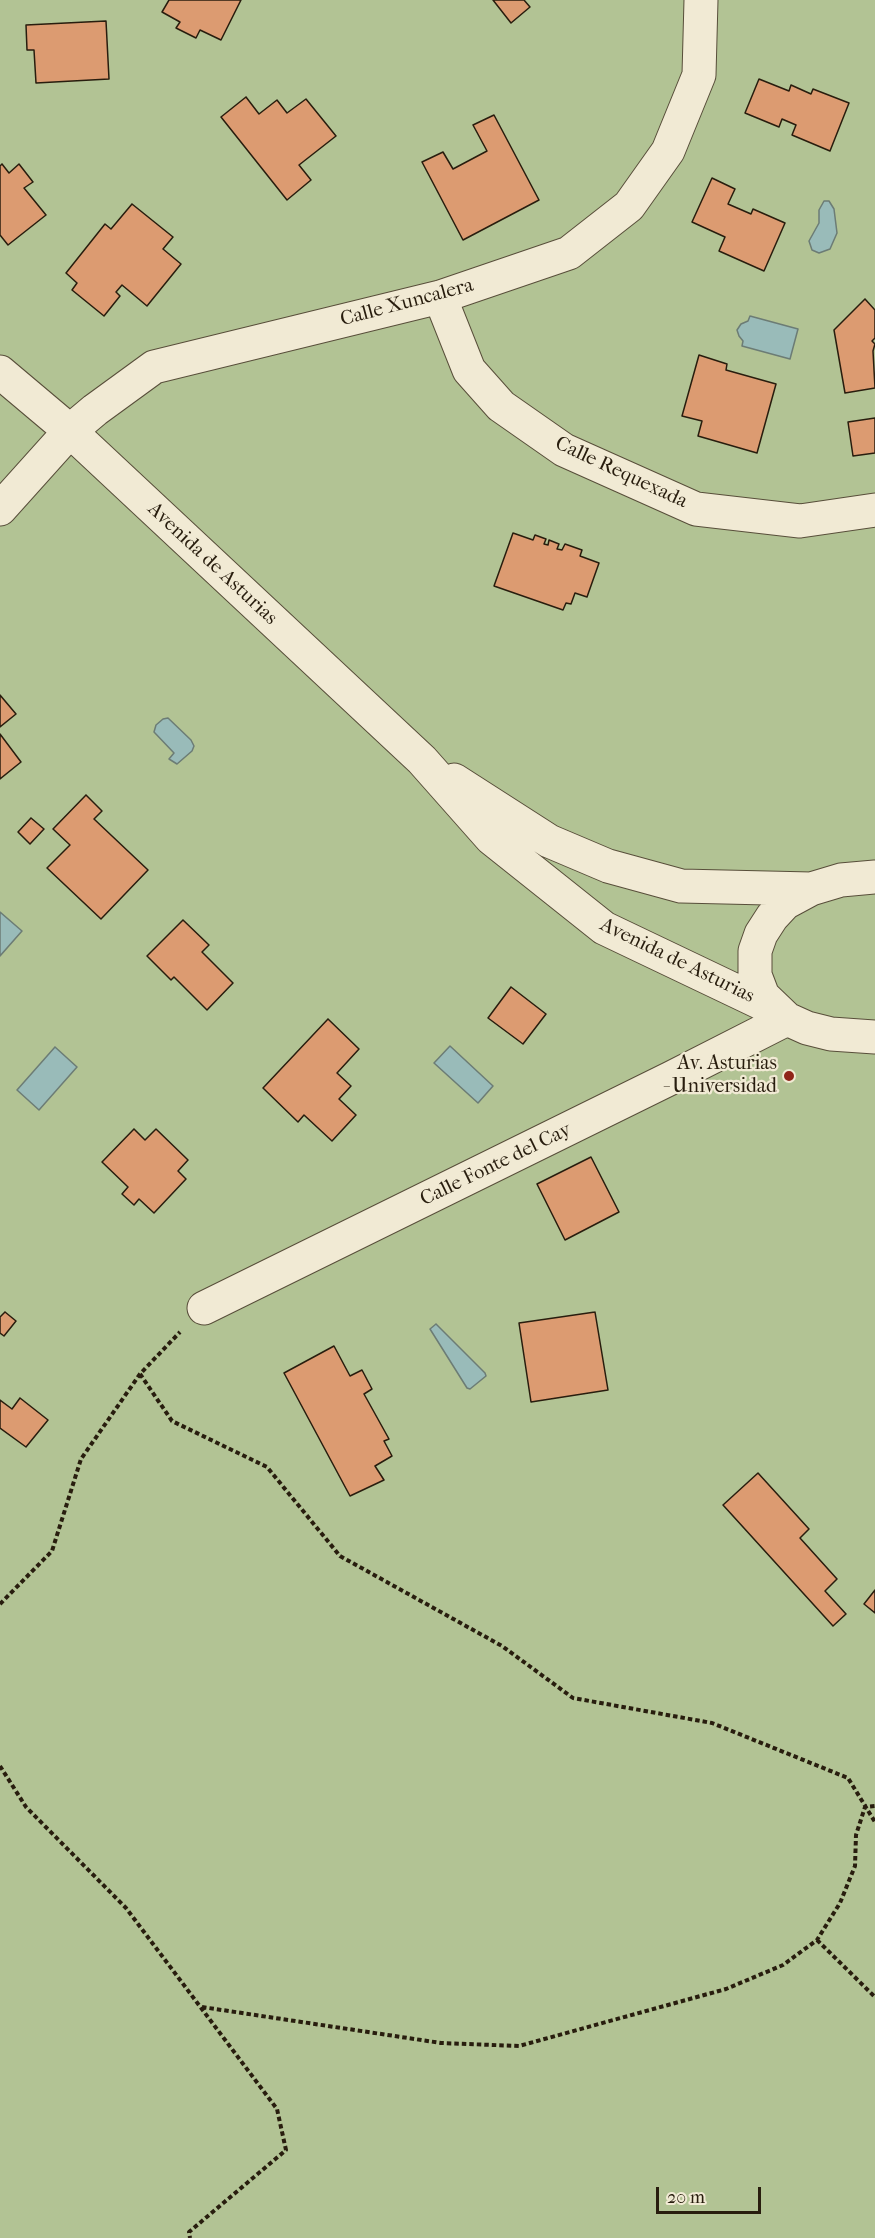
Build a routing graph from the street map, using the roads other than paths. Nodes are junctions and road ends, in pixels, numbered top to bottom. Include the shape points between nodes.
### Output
1 (701, 0) edge
2 (440, 297) junction
3 (0, 372) edge
4 (70, 431) junction
5 (0, 509) edge
6 (875, 510) edge
7 (422, 760) junction
8 (875, 877) edge
9 (811, 889) junction
10 (783, 1015) junction
11 (875, 1037) edge
12 (204, 1308) road end

1 - 2 street, Calle Xuncalera via 699,75 668,151 629,206 569,253
2 - 4 street, Calle Xuncalera via 154,367
2 - 6 street, Calle Requexada via 469,370 501,406 564,450 696,509 801,521
3 - 4 street, Avenida de Asturias
4 - 5 street, Calle Xuncalera
4 - 7 street, Avenida de Asturias
7 - 9 street, Avenida de Asturias via 549,841 608,866 681,886
7 - 10 street, Avenida de Asturias via 491,838 604,928
8 - 9 street via 841,880
9 - 10 street via 785,903 772,917 754,951 755,975 763,996
10 - 11 street, Avenida de Asturias via 807,1028 831,1034
10 - 12 street, Calle Fonte del Cay via 650,1088

